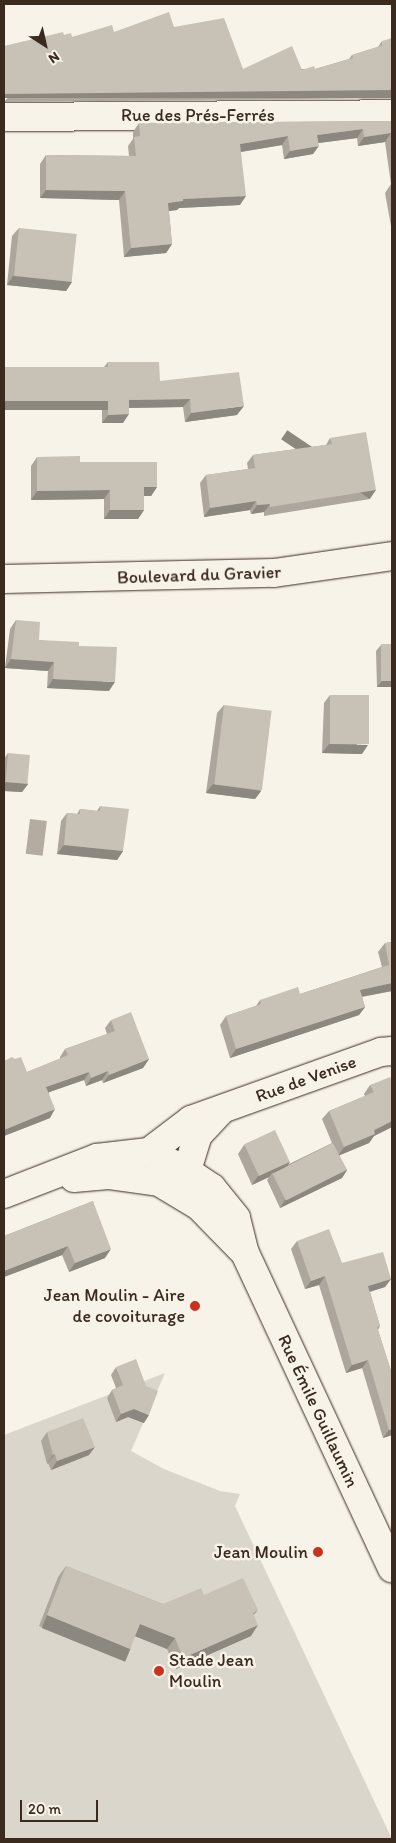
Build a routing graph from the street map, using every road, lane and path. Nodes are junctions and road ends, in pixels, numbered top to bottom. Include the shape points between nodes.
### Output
1 (392, 114) edge
2 (4, 117) edge
3 (392, 556) edge
4 (4, 579) edge
5 (392, 1051) edge
6 (221, 1109) junction
7 (149, 1152) junction
8 (187, 1170) junction
9 (40, 1180) junction
10 (4, 1194) edge
11 (199, 1206) junction
12 (245, 1253) junction
13 (392, 1568) edge

1 - 2 street, Rue des Prés-Ferrés
3 - 4 street, Boulevard du Gravier via 274,574
5 - 6 street, Rue de Venise via 381,1052
6 - 7 street, Rue de Venise via 191,1120
6 - 8 street, Rue de Venise via 198,1136
7 - 8 street
7 - 9 street via 97,1158
8 - 11 street
8 - 12 street, Rue Émile Guillaumin via 212,1188 236,1218
9 - 10 street
9 - 11 street, Rue Émile Guillaumin via 108,1175 159,1182
11 - 12 street, Rue Émile Guillaumin
12 - 13 street, Rue Émile Guillaumin

